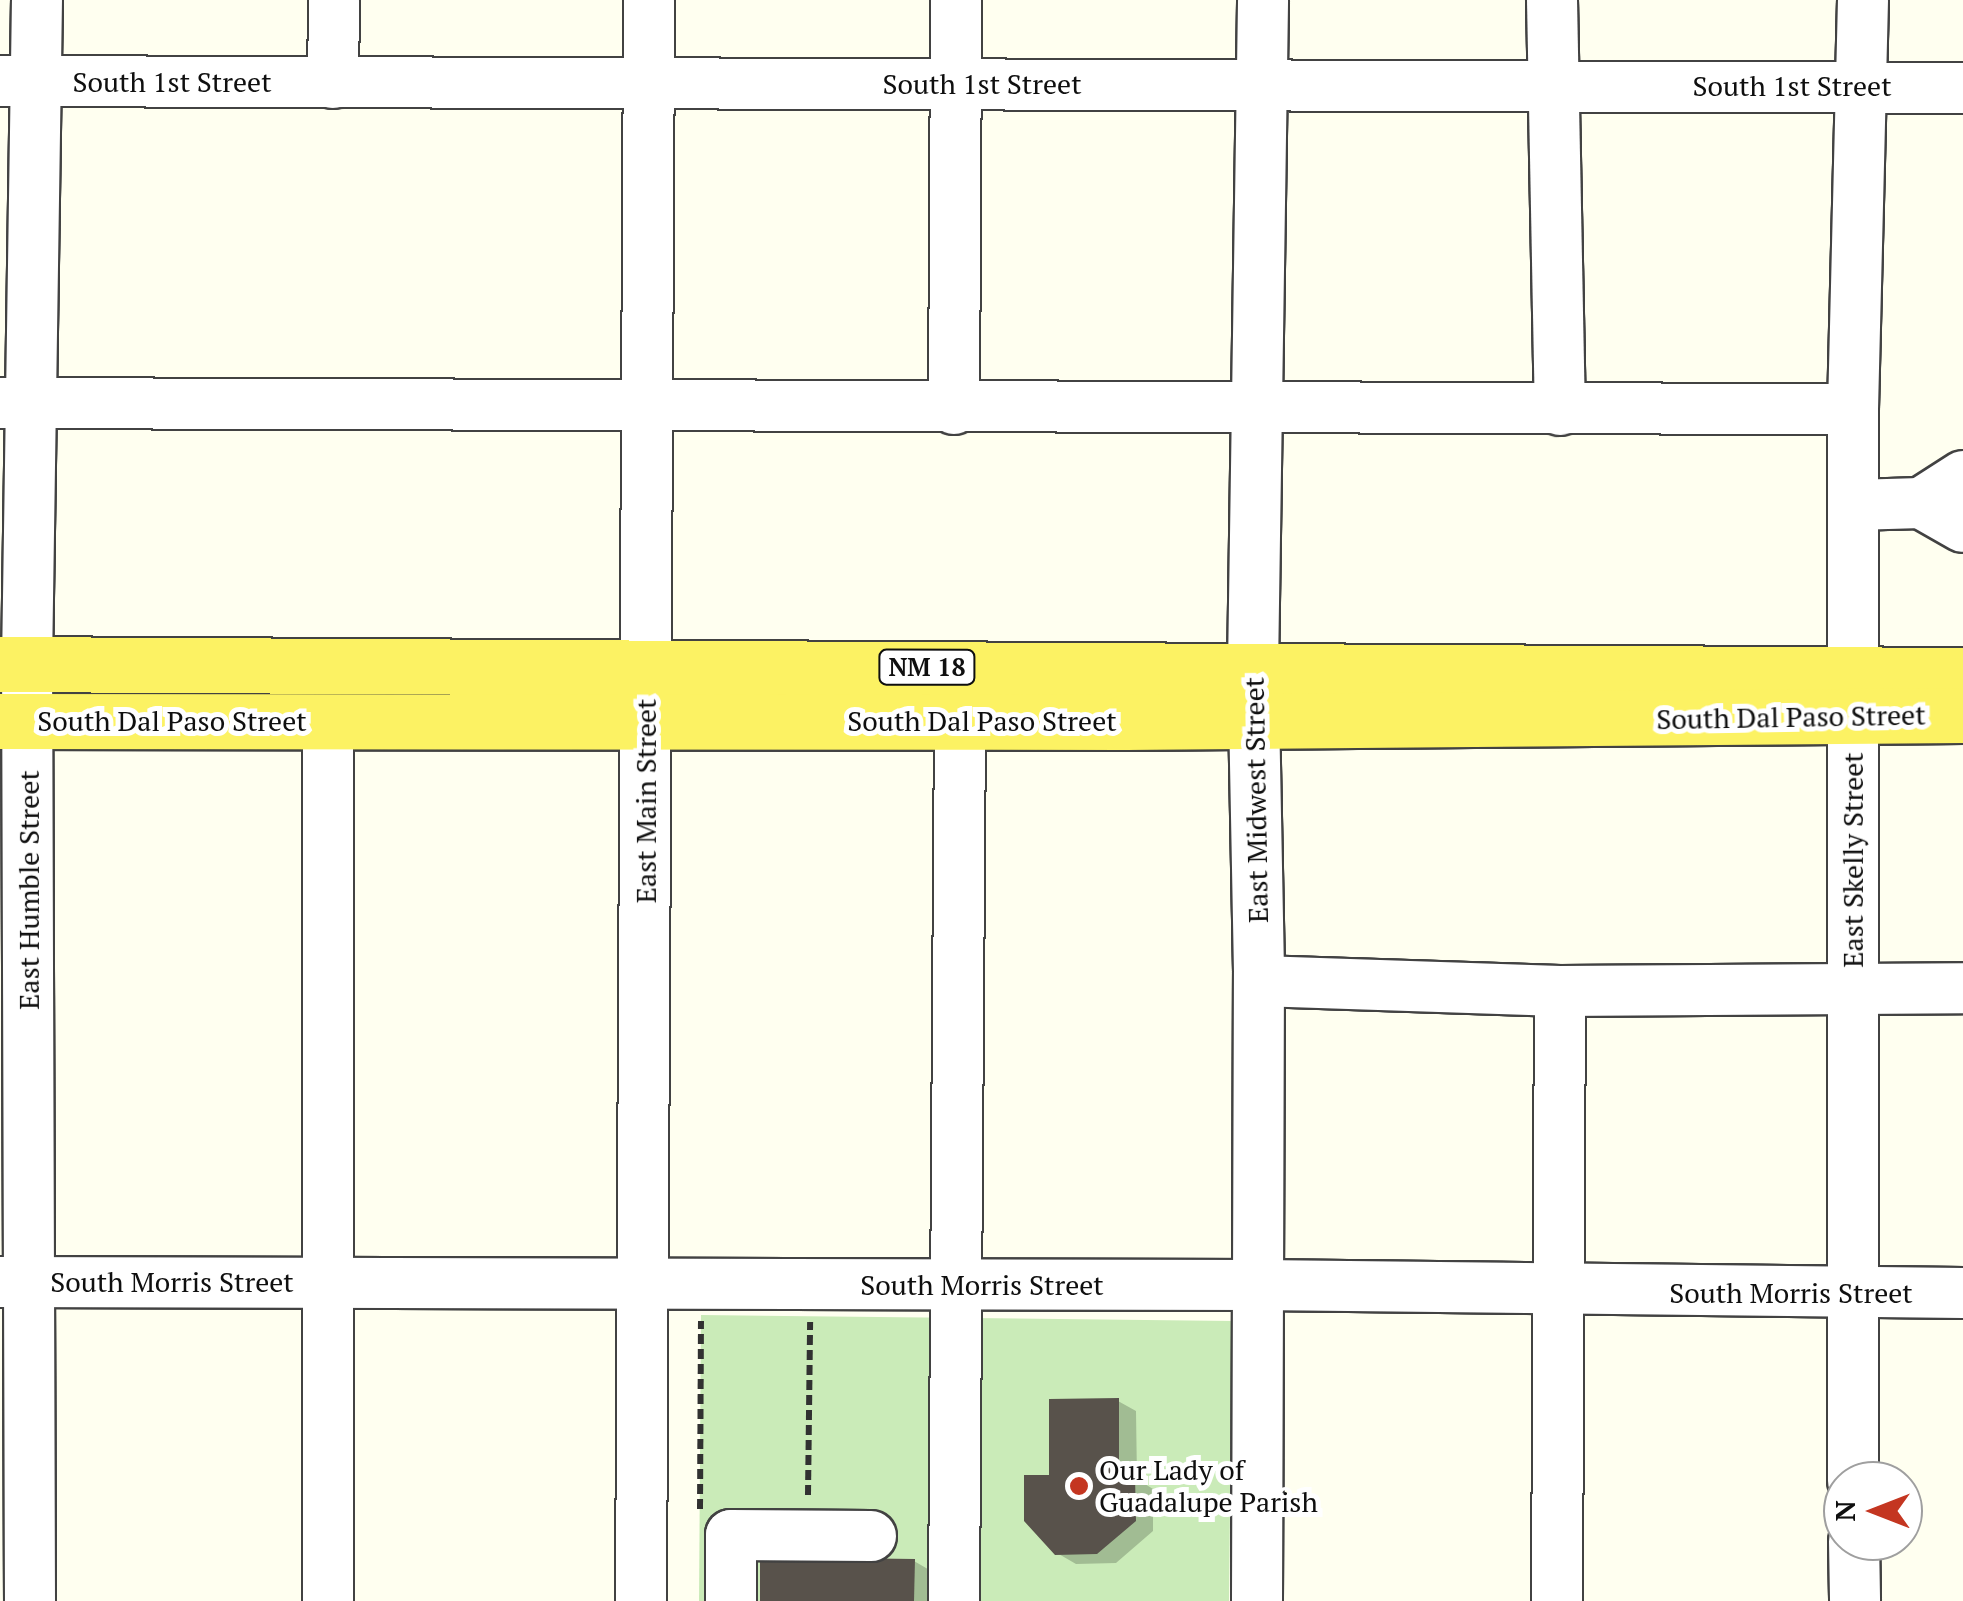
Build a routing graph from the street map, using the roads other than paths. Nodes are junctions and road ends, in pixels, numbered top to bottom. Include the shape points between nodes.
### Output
1 (37, 0) edge
2 (334, 0) edge
3 (650, 0) edge
4 (956, 0) edge
5 (1263, 0) edge
6 (1552, 0) edge
7 (1863, 0) edge
8 (18, 82) edge
9 (333, 82) junction
10 (649, 83) junction
11 (955, 84) junction
12 (1263, 84) junction
13 (1550, 85) junction
14 (1862, 86) junction
15 (1963, 88) edge
16 (16, 404) edge
17 (648, 406) junction
18 (954, 409) junction
19 (1853, 409) junction
20 (1560, 410) junction
21 (1258, 411) junction
22 (1963, 476) edge
23 (1854, 505) junction
24 (1942, 515) edge
25 (14, 665) edge
26 (648, 665) junction
27 (1963, 675) edge
28 (1254, 694) junction
29 (1855, 695) junction
30 (1963, 715) edge
31 (328, 720) junction
32 (647, 720) junction
33 (14, 721) edge
34 (960, 721) junction
35 (15, 977) edge
36 (1259, 981) junction
37 (1963, 988) edge
38 (1852, 989) junction
39 (1560, 990) junction
40 (16, 1282) edge
41 (328, 1283) junction
42 (643, 1284) junction
43 (954, 1285) junction
44 (1258, 1285) junction
45 (1556, 1291) junction
46 (1963, 1293) edge
47 (1852, 1294) junction
48 (1854, 1461) edge
49 (871, 1536) dead end
50 (1854, 1561) edge
51 (30, 1601) edge
52 (328, 1601) edge
53 (642, 1601) edge
54 (731, 1601) edge
55 (954, 1601) edge
56 (1257, 1601) edge
57 (1557, 1601) edge
58 (1855, 1601) edge

1 - 8 street, East Humble Street
2 - 9 street
3 - 10 street, East Main Street
4 - 11 street
5 - 12 street, East Midwest Street
6 - 13 street
7 - 14 street, East Skelly Street
8 - 9 street, South 1st Street
8 - 16 street, East Humble Street
9 - 10 street, South 1st Street
10 - 11 street, South 1st Street
10 - 17 street, East Main Street
11 - 12 street, South 1st Street
11 - 18 street
12 - 13 street, South 1st Street
12 - 21 street, East Midwest Street
13 - 14 street, South 1st Street
13 - 20 street
14 - 15 street, South 1st Street
14 - 19 street, East Skelly Street
16 - 17 street
16 - 25 street, East Humble Street
17 - 18 street
17 - 26 street, East Main Street
18 - 21 street
19 - 20 street
19 - 23 street, East Skelly Street
20 - 21 street
21 - 28 street, East Midwest Street
22 - 24 street
23 - 24 street
23 - 29 street, East Skelly Street
25 - 26 main road, South Dal Paso Street / NM 18
25 - 33 street, East Humble Street
26 - 28 main road, South Dal Paso Street / NM 18
26 - 32 street, East Main Street
27 - 29 main road, South Dal Paso Street / NM 18
28 - 29 main road, South Dal Paso Street / NM 18
28 - 34 main road, South Dal Paso Street / NM 18
28 - 36 street, East Midwest Street
29 - 30 main road, South Dal Paso Street / NM 18
29 - 38 street, East Skelly Street
31 - 32 main road, South Dal Paso Street / NM 18
31 - 33 main road, South Dal Paso Street / NM 18
31 - 41 street
32 - 34 main road, South Dal Paso Street / NM 18
32 - 42 street, East Main Street
33 - 35 street, East Humble Street
34 - 43 street
35 - 40 street, East Humble Street
36 - 39 street
36 - 44 street, East Midwest Street
37 - 38 street
38 - 39 street
38 - 47 street, East Skelly Street
39 - 45 street
40 - 41 street, South Morris Street
40 - 51 street, East Humble Street
41 - 42 street, South Morris Street
41 - 52 street
42 - 43 street, South Morris Street
42 - 53 street, East Main Street
43 - 44 street, South Morris Street
43 - 55 street
44 - 45 street, South Morris Street
44 - 56 street, East Midwest Street
45 - 47 street, South Morris Street
45 - 57 street
46 - 47 street, South Morris Street
47 - 48 street, East Skelly Street
49 - 54 street via 731,1535
50 - 58 street

